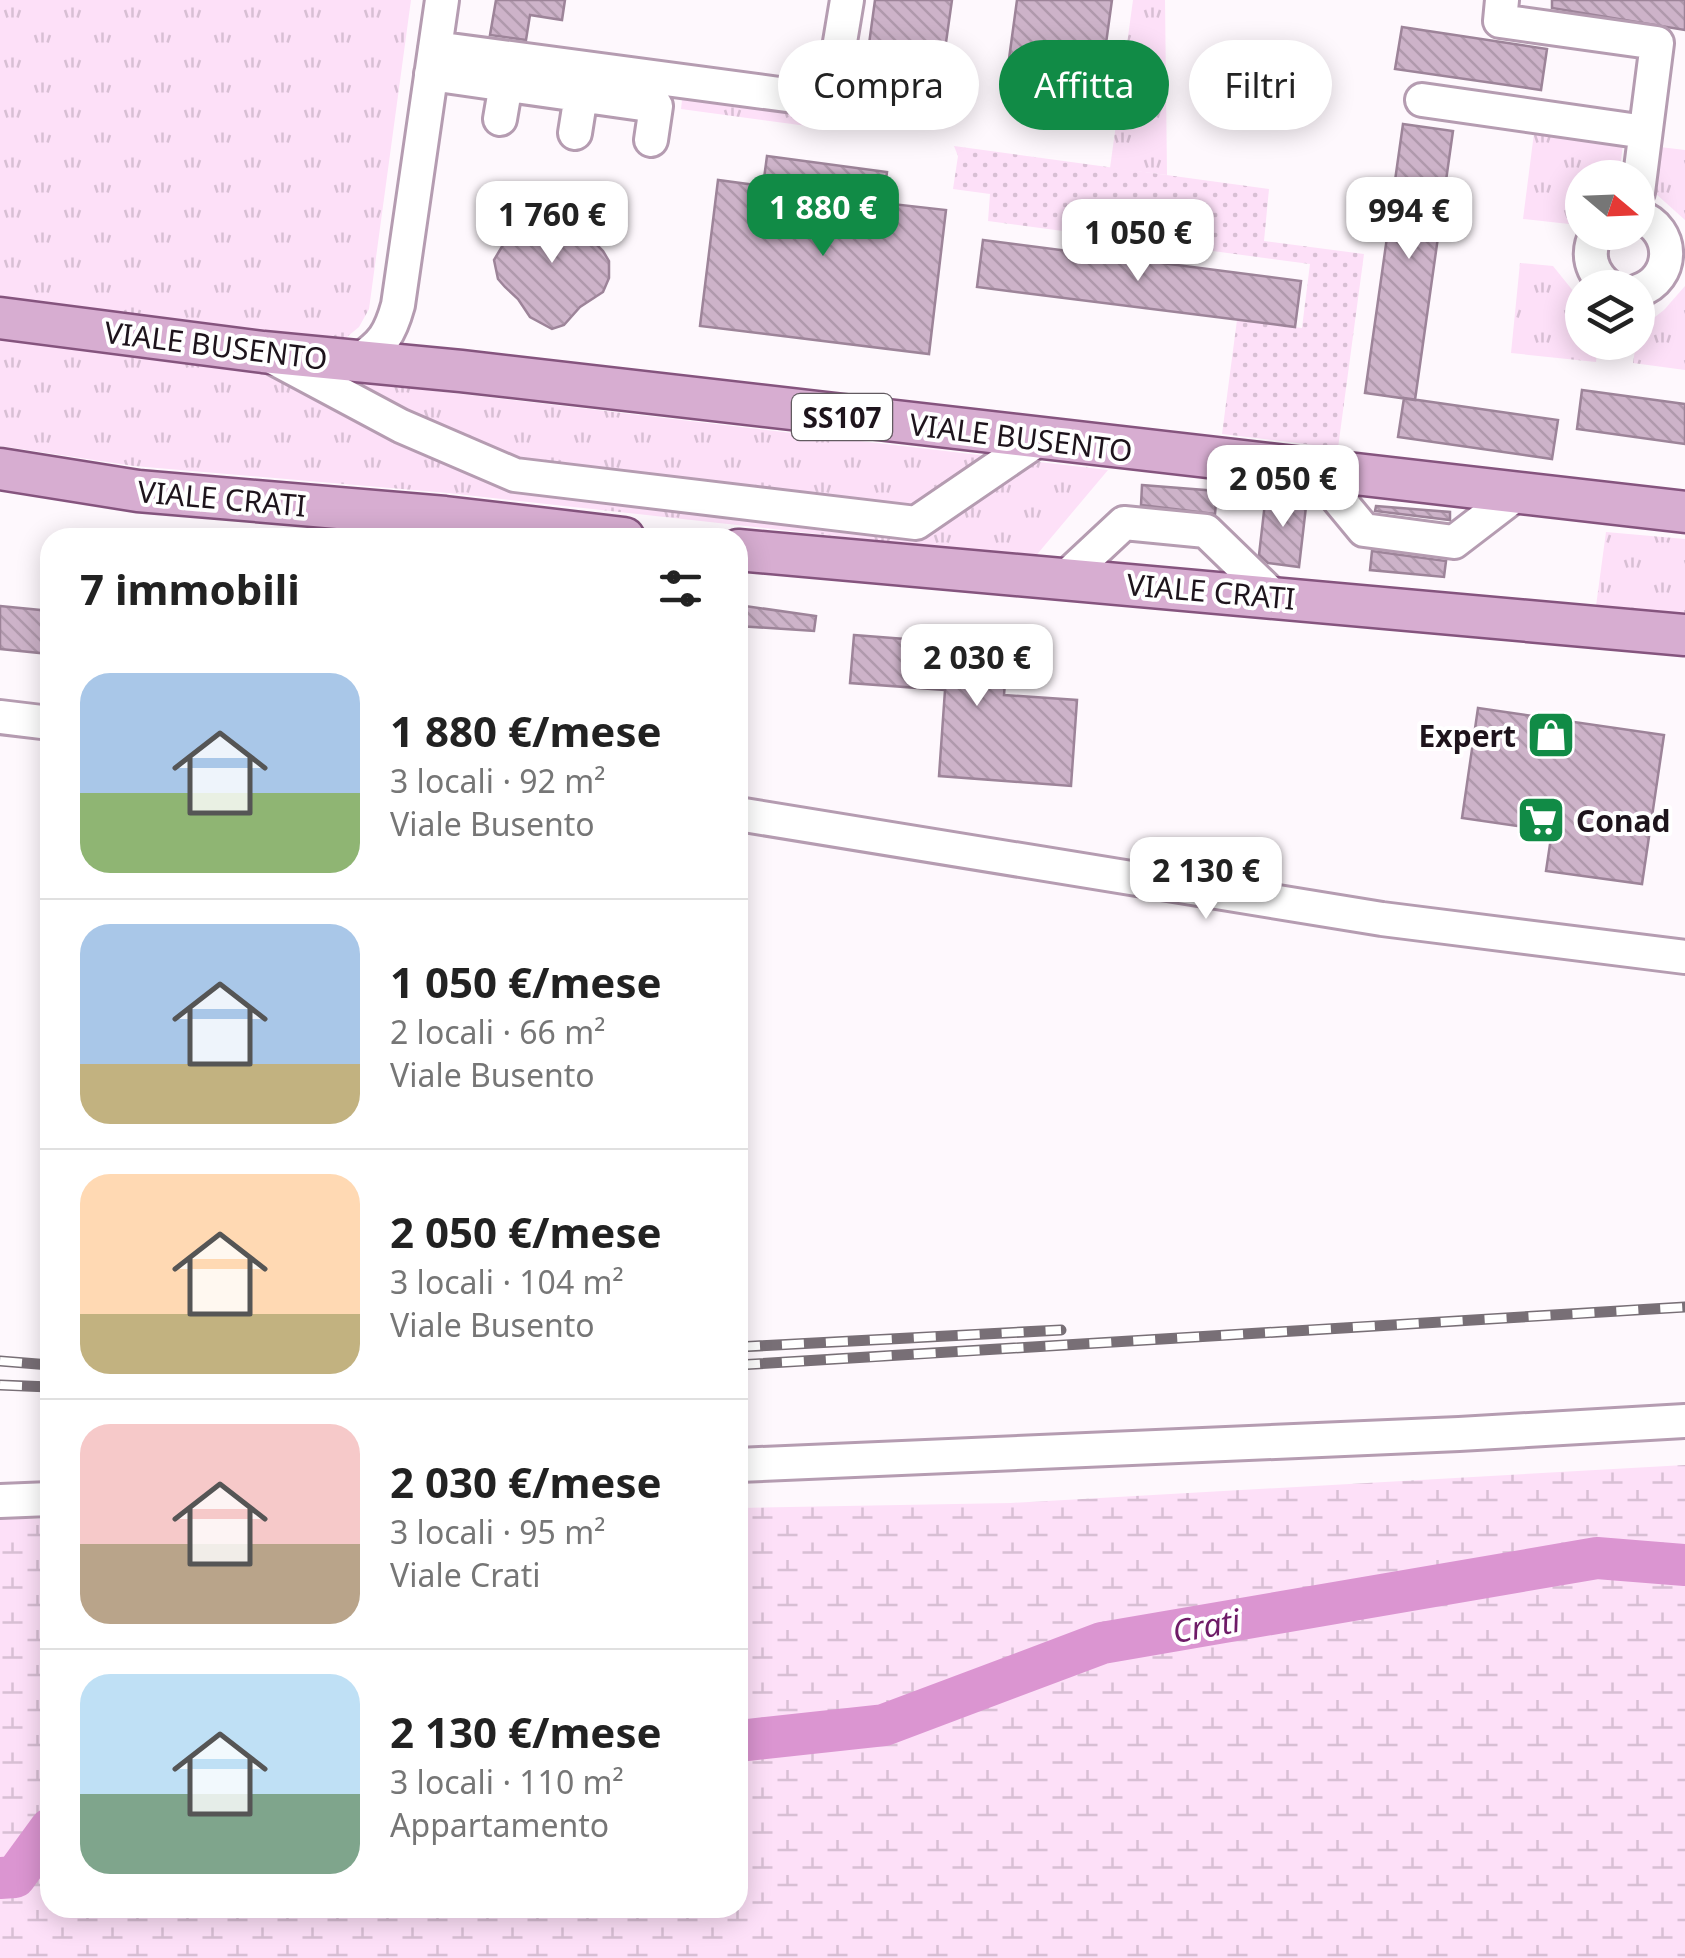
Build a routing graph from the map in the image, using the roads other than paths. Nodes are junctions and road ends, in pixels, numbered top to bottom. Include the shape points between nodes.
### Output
1 (442, 0) edge
2 (847, 0) edge
3 (1502, 0) edge
4 (433, 61) junction
5 (506, 84) junction
6 (581, 95) junction
7 (1422, 100) dead end
8 (500, 119) dead end
9 (1646, 132) junction
10 (575, 133) dead end
11 (651, 140) dead end
12 (1642, 160) edge
13 (1655, 226) edge
14 (1676, 262) edge
15 (1655, 282) edge
16 (0, 318) edge
17 (263, 352) junction
18 (358, 361) junction
19 (1039, 439) junction
20 (0, 470) edge
21 (1314, 471) junction
22 (1518, 492) junction
23 (1685, 512) edge
24 (469, 528) edge
25 (748, 551) edge
26 (1064, 578) junction
27 (1273, 596) junction
28 (1685, 636) edge
29 (0, 717) edge
30 (40, 722) edge
31 (748, 816) edge
32 (1685, 957) edge
33 (1685, 1420) edge
34 (748, 1465) edge
35 (40, 1499) edge
36 (0, 1501) edge

1 - 4 street
2 - 4 street via 837,72 827,91 809,98 737,85
3 - 9 street via 1500,22 1657,43
4 - 5 street
4 - 18 street via 398,305 390,333
5 - 6 street
5 - 8 street
6 - 10 street
6 - 11 street via 656,106
7 - 9 street
9 - 12 street
13 - 14 street
14 - 15 street
16 - 17 main road, VIALE BUSENTO / SS107
17 - 18 main road, VIALE BUSENTO / SS107
17 - 19 street via 401,426 515,475 916,523
18 - 19 main road, VIALE BUSENTO / SS107
19 - 21 main road, VIALE BUSENTO / SS107
20 - 24 main road, VIALE CRATI
21 - 22 main road, VIALE BUSENTO / SS107
21 - 22 street via 1364,530 1454,542
22 - 23 main road, VIALE BUSENTO / SS107
25 - 26 main road, VIALE CRATI
26 - 27 main road, VIALE CRATI
26 - 27 street via 1124,524 1206,531
27 - 28 main road, VIALE CRATI
29 - 30 street
31 - 32 street via 1382,919
33 - 34 street
35 - 36 street

